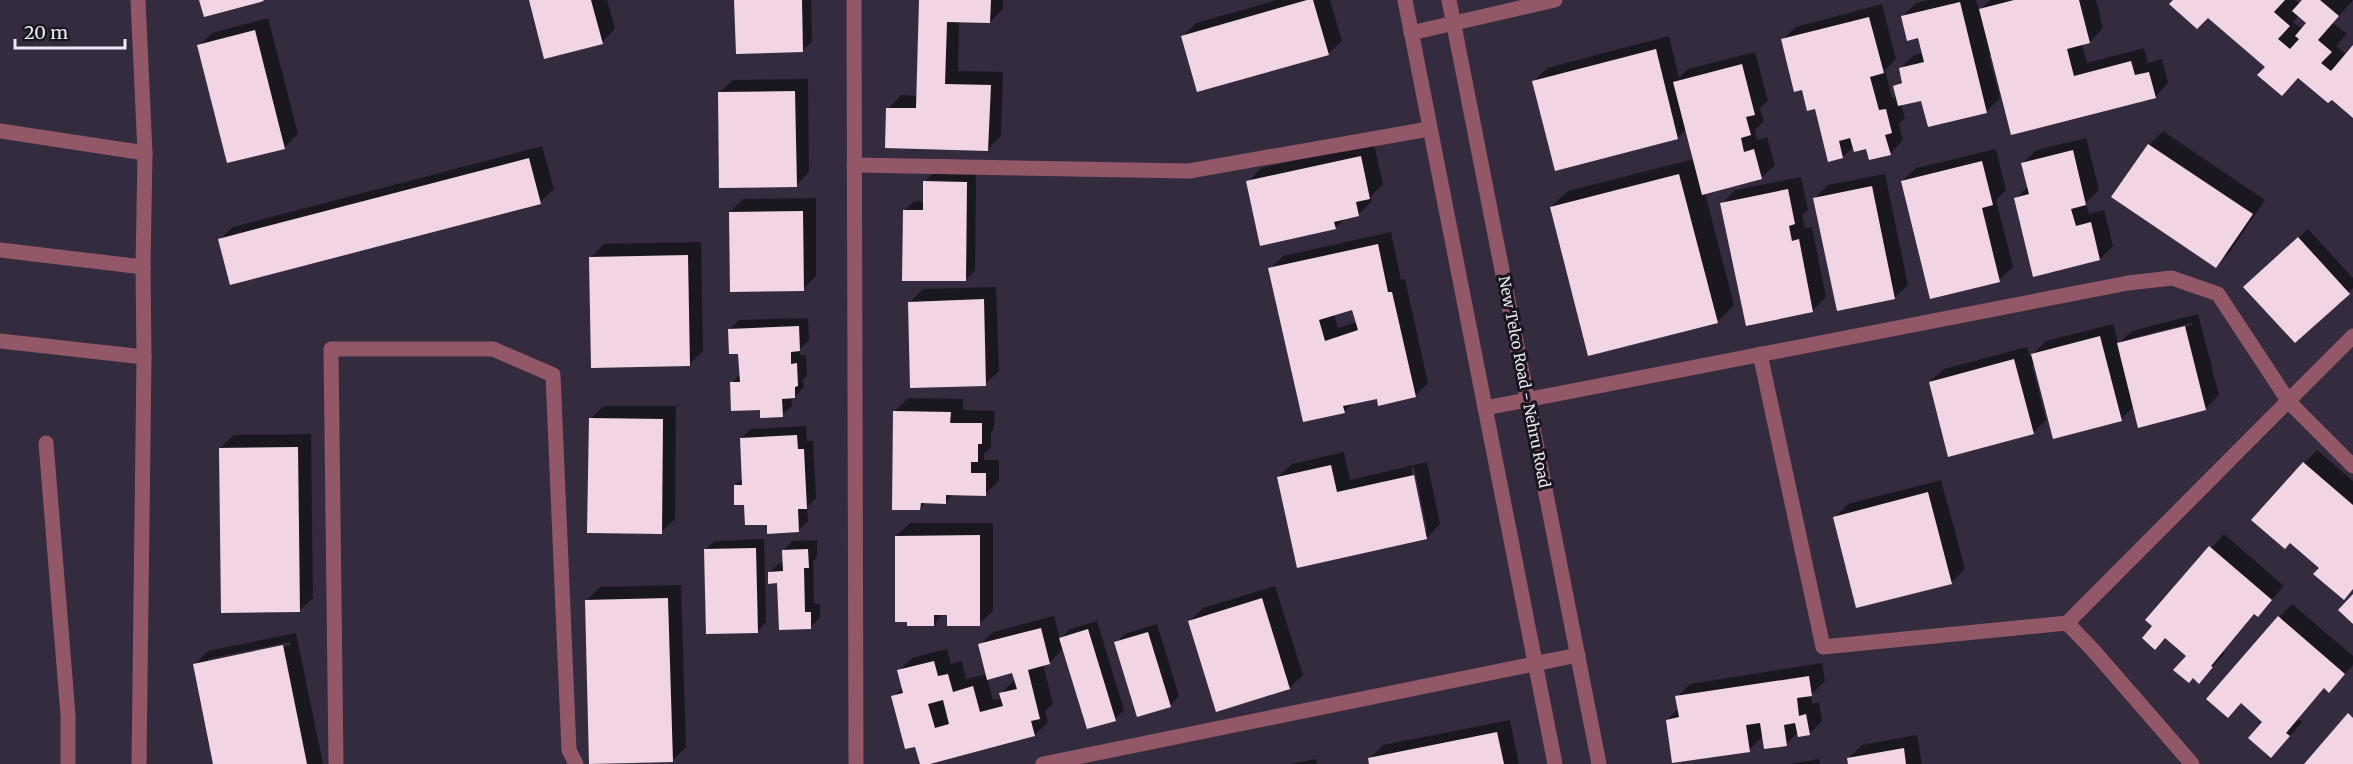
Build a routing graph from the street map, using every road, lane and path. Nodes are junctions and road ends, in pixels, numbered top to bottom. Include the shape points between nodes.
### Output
1 (138, 0) edge
2 (854, 0) edge
3 (1405, 0) edge
4 (1449, 0) edge
5 (1555, 0) edge
6 (1454, 23) junction
7 (1411, 33) junction
8 (1429, 129) junction
9 (0, 131) edge
10 (145, 153) junction
11 (854, 165) junction
12 (0, 250) edge
13 (142, 267) junction
14 (2353, 336) edge
15 (0, 341) edge
16 (1760, 354) junction
17 (144, 357) junction
18 (1528, 400) junction
19 (2289, 402) junction
20 (1485, 408) junction
21 (46, 443) dead end
22 (2353, 466) edge
23 (2067, 623) junction
24 (1578, 655) junction
25 (1535, 664) junction
26 (68, 764) edge
27 (139, 764) edge
28 (336, 764) edge
29 (576, 764) edge
30 (856, 764) edge
31 (1043, 764) edge
32 (1555, 764) edge
33 (1599, 764) edge
34 (2192, 764) edge

1 - 10 street
2 - 11 street
3 - 7 street
4 - 6 street, New Telco Road - Nehru Road
5 - 6 street
6 - 7 street
6 - 18 street, New Telco Road - Nehru Road
7 - 8 street
8 - 11 street via 1189,171
8 - 20 street
9 - 10 street
10 - 13 street
11 - 30 street
12 - 13 street
13 - 17 street
14 - 19 street
15 - 17 street
16 - 18 street
16 - 19 street via 2116,285 2172,278 2218,294
16 - 23 street via 1823,647
17 - 27 street
18 - 20 street
18 - 24 street, New Telco Road - Nehru Road
19 - 22 street
19 - 23 street
20 - 25 street
21 - 26 street via 68,715
23 - 34 street
24 - 25 street
24 - 33 street, New Telco Road - Nehru Road
25 - 31 street
25 - 32 street
28 - 29 street via 331,349 493,349 553,375 569,750

